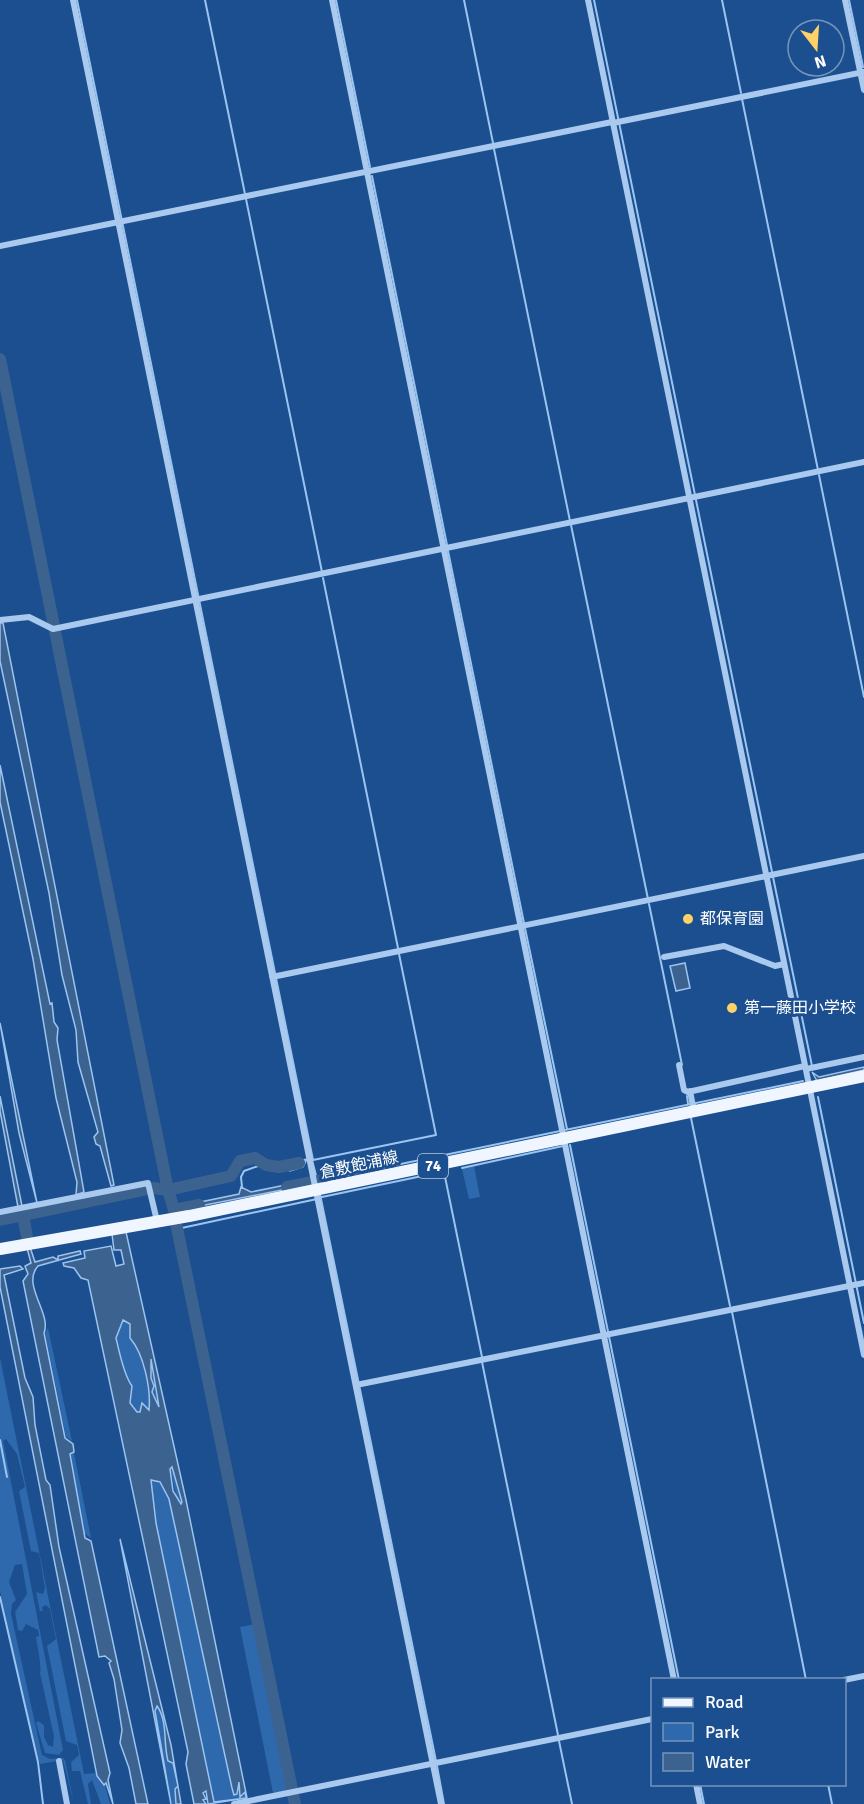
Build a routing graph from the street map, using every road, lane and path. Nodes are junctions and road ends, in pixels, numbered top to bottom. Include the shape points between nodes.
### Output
1 (73, 0) edge
2 (332, 0) edge
3 (588, 0) edge
4 (845, 0) edge
5 (862, 72) edge
6 (864, 90) edge
7 (616, 122) junction
8 (367, 172) junction
9 (120, 222) junction
10 (0, 246) edge
11 (864, 462) edge
12 (689, 499) junction
13 (444, 549) junction
14 (198, 599) junction
15 (0, 620) edge
16 (864, 856) edge
17 (767, 877) junction
18 (521, 927) junction
19 (664, 957) dead end
20 (784, 964) junction
21 (272, 976) junction
22 (864, 1057) edge
23 (679, 1065) dead end
24 (809, 1067) junction
25 (864, 1076) edge
26 (810, 1088) junction
27 (690, 1091) junction
28 (693, 1106) junction
29 (563, 1134) junction
30 (316, 1190) junction
31 (0, 1212) edge
32 (157, 1221) junction
33 (0, 1249) edge
34 (857, 1285) edge
35 (607, 1334) junction
36 (864, 1355) edge
37 (359, 1384) junction
38 (864, 1676) edge
39 (674, 1678) edge
40 (846, 1680) edge
41 (651, 1719) edge
42 (59, 1761) dead end
43 (433, 1764) junction
44 (696, 1786) edge
45 (273, 1800) edge
46 (67, 1804) edge
47 (235, 1804) edge
48 (441, 1804) edge
49 (700, 1804) edge

1 - 9 street
2 - 8 street
3 - 7 street
4 - 5 street
5 - 6 street
5 - 7 street
7 - 8 street
7 - 12 street
8 - 9 street
8 - 13 street
9 - 10 street
9 - 14 street
11 - 12 street
12 - 13 street
12 - 17 street
13 - 14 street
13 - 18 street
14 - 15 street via 56,628 29,617
14 - 21 street
16 - 17 street
17 - 18 street
17 - 20 street
18 - 21 street
18 - 29 street
19 - 20 street via 724,946 775,966
20 - 24 street
21 - 30 street
22 - 24 street
23 - 27 street via 684,1090
24 - 26 street
24 - 27 street
25 - 26 main road, 倉敷飽浦線 / 74
26 - 28 main road, 倉敷飽浦線 / 74
26 - 34 street
27 - 28 street
28 - 29 main road, 倉敷飽浦線 / 74
29 - 30 main road, 倉敷飽浦線 / 74
29 - 35 street
30 - 32 main road, 倉敷飽浦線 / 74
30 - 37 street
31 - 32 street via 148,1183
32 - 33 main road, 倉敷飽浦線 / 74
34 - 35 street
34 - 36 street
35 - 37 street
35 - 39 street
37 - 43 street
38 - 40 street
41 - 43 street
42 - 46 street
43 - 45 street
43 - 48 street
44 - 49 street
45 - 47 street

